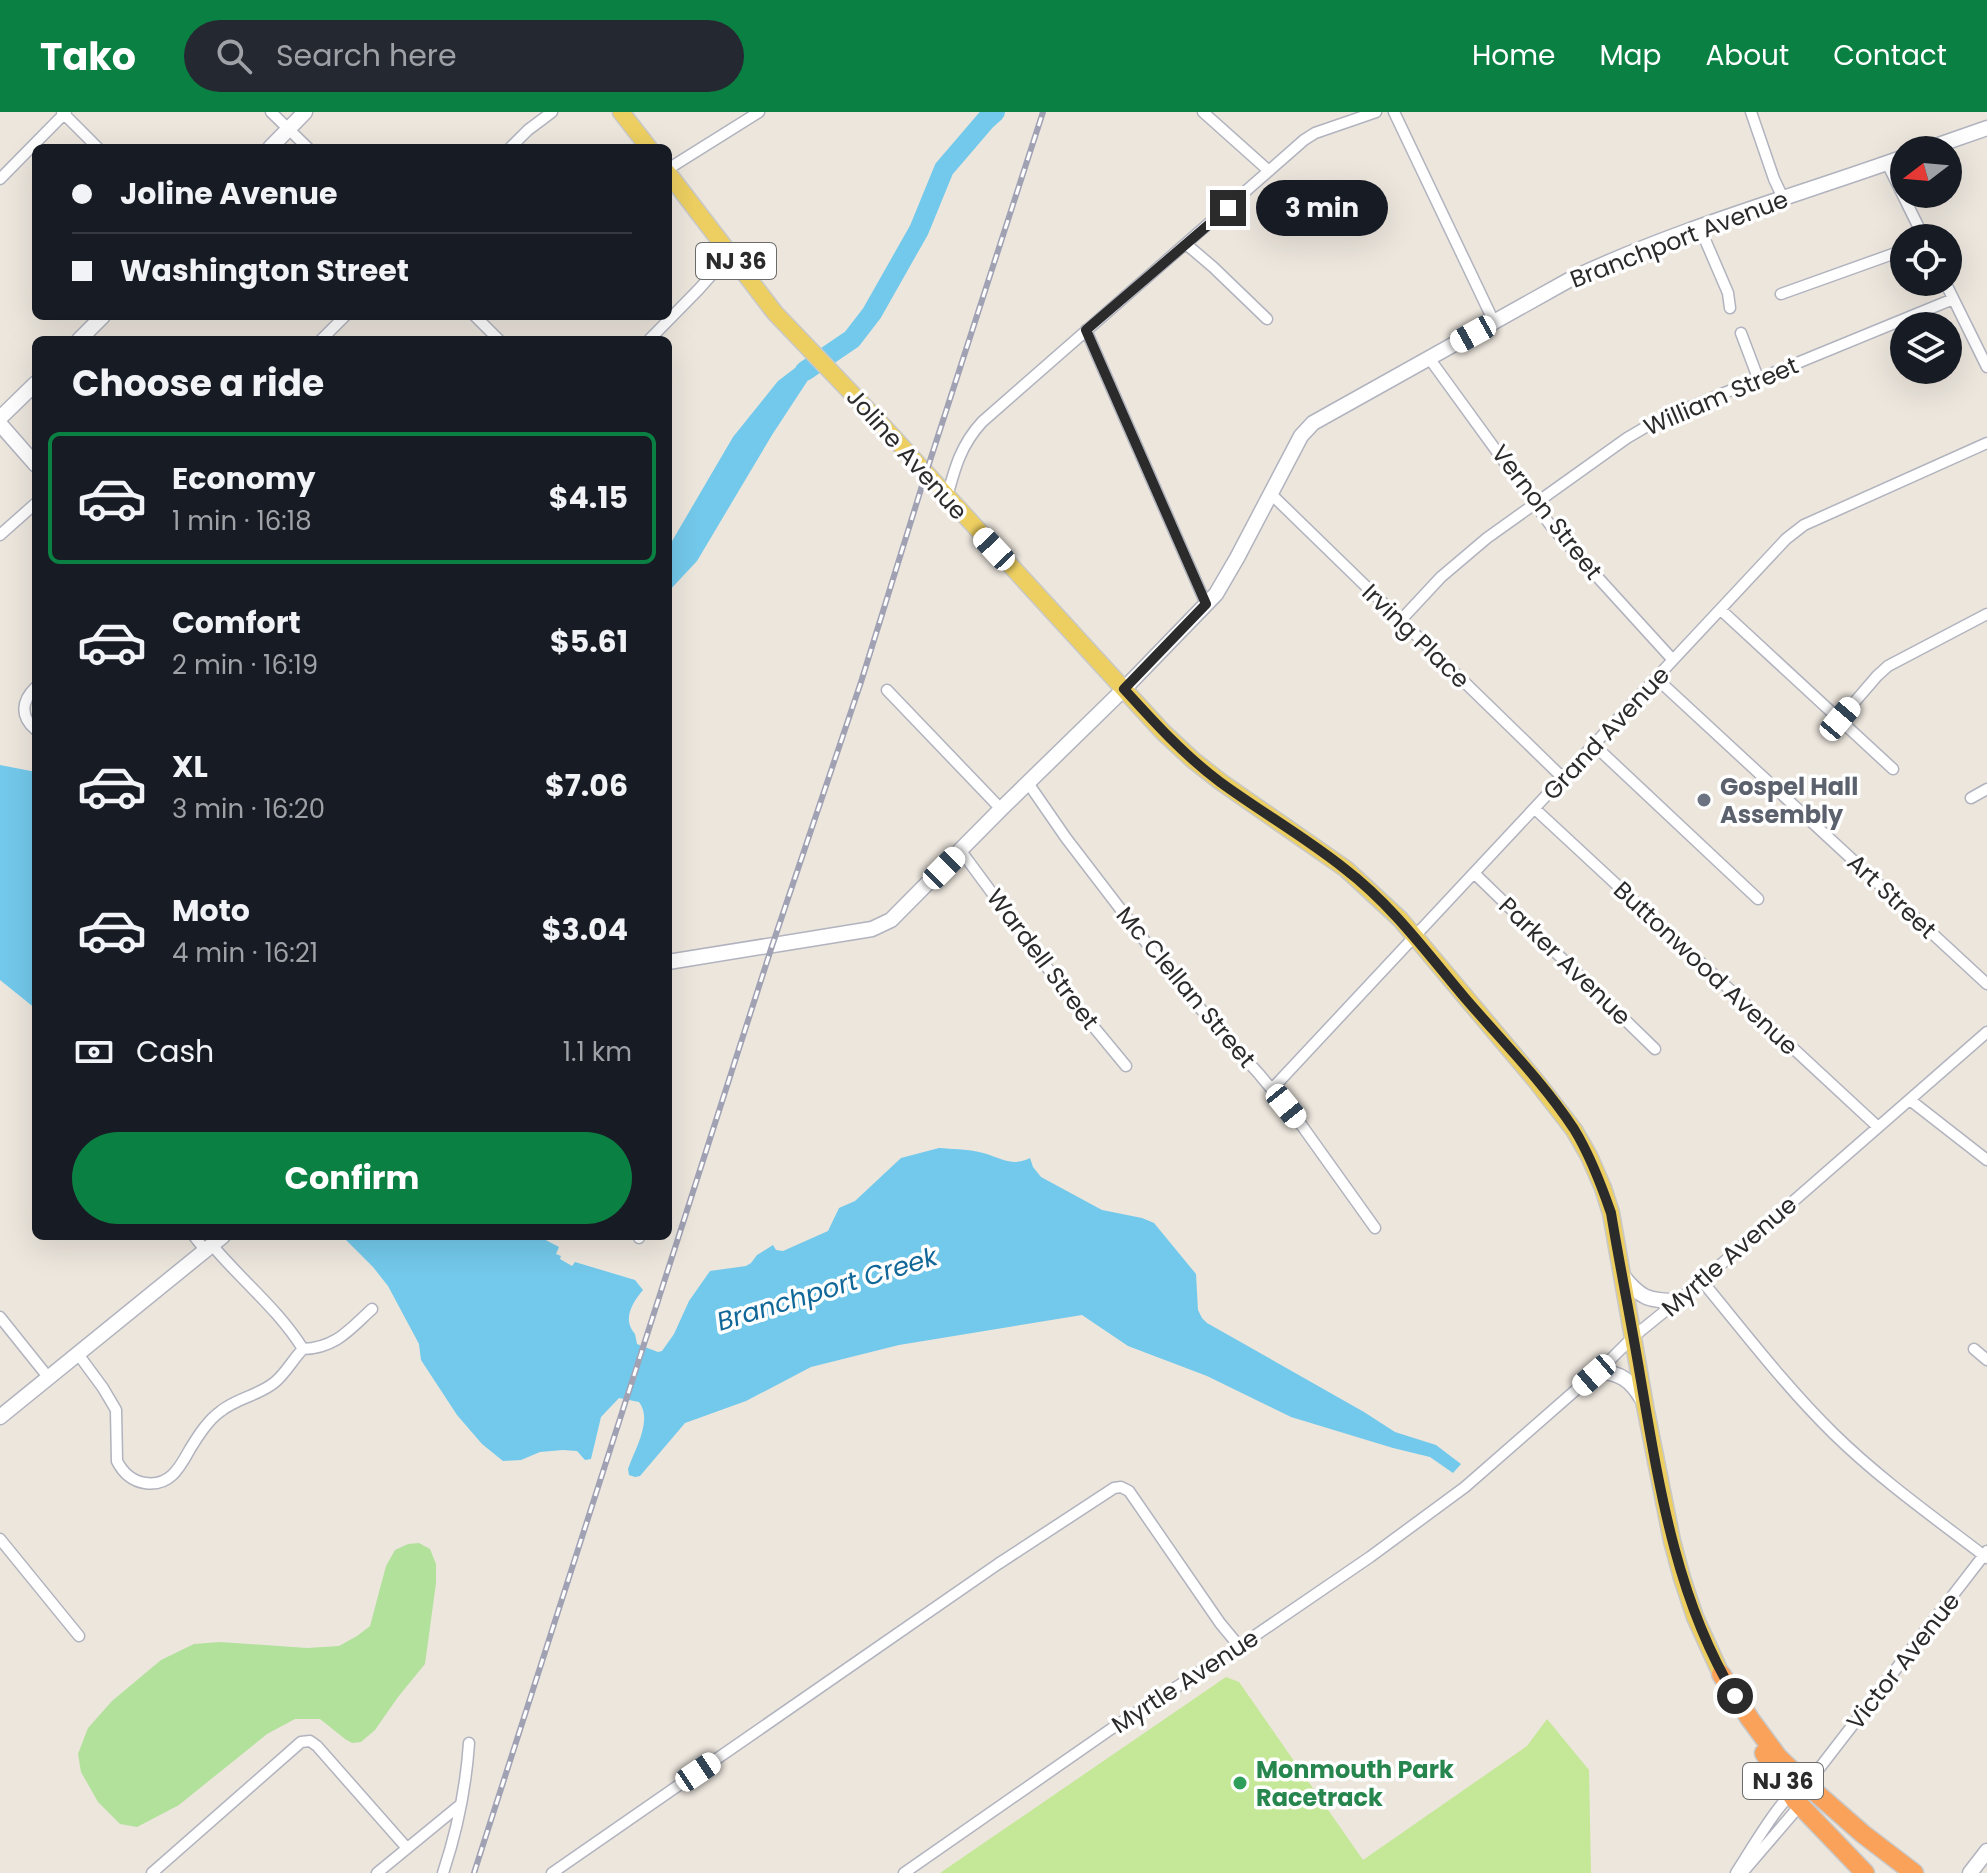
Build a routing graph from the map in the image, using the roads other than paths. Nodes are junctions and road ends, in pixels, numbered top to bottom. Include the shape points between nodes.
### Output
1 (271, 112) edge
2 (305, 112) edge
3 (552, 112) edge
4 (621, 112) edge
5 (759, 112) edge
6 (1203, 112) edge
7 (1376, 112) edge
8 (1394, 112) edge
9 (1751, 112) edge
10 (64, 113) edge
11 (1987, 128) edge
12 (289, 130) junction
13 (1962, 137) edge
14 (34, 144) edge
15 (94, 144) edge
16 (274, 144) edge
17 (304, 144) edge
18 (514, 144) edge
19 (646, 144) edge
20 (32, 146) edge
21 (1890, 162) edge
22 (1887, 163) junction
23 (672, 168) edge
24 (1269, 171) junction
25 (672, 176) edge
26 (0, 179) edge
27 (1783, 198) junction
28 (1917, 224) edge
29 (1700, 228) junction
30 (1186, 244) junction
31 (730, 254) junction
32 (1890, 255) edge
33 (1781, 294) dead end
34 (1952, 296) edge
35 (1953, 299) junction
36 (1730, 308) dead end
37 (672, 317) edge
38 (1267, 319) dead end
39 (99, 320) edge
40 (341, 320) edge
41 (479, 320) edge
42 (669, 320) edge
43 (1494, 322) junction
44 (1086, 330) junction
45 (1741, 333) dead end
46 (83, 336) edge
47 (325, 336) edge
48 (495, 336) edge
49 (653, 336) edge
50 (1429, 358) junction
51 (1987, 367) edge
52 (1758, 378) junction
53 (32, 387) edge
54 (0, 418) edge
55 (0, 424) edge
56 (1987, 443) edge
57 (32, 460) edge
58 (1270, 493) junction
59 (947, 497) junction
60 (1536, 504) junction
61 (32, 507) edge
62 (0, 535) edge
63 (1206, 604) junction
64 (1721, 610) junction
65 (1987, 614) edge
66 (1400, 621) junction
67 (1673, 660) junction
68 (1656, 678) junction
69 (1124, 689) junction
70 (32, 690) edge
71 (887, 690) dead end
72 (1840, 719) junction
73 (32, 726) edge
74 (1594, 745) junction
75 (1893, 769) dead end
76 (1563, 778) junction
77 (1028, 783) junction
78 (1987, 789) edge
79 (1971, 798) dead end
80 (1001, 809) junction
81 (1535, 809) junction
82 (961, 851) junction
83 (1475, 874) junction
84 (1758, 899) dead end
85 (1414, 937) junction
86 (672, 961) edge
87 (1987, 984) edge
88 (1987, 1032) edge
89 (1655, 1049) dead end
90 (1126, 1066) dead end
91 (1272, 1089) junction
92 (1910, 1100) junction
93 (1878, 1127) junction
94 (1987, 1160) edge
95 (1375, 1228) dead end
96 (213, 1244) edge
97 (1622, 1275) junction
98 (1702, 1281) junction
99 (1678, 1301) junction
100 (372, 1309) dead end
101 (0, 1317) edge
102 (1633, 1337) junction
103 (303, 1349) junction
104 (1974, 1349) dead end
105 (78, 1354) junction
106 (1987, 1360) edge
107 (1598, 1371) junction
108 (48, 1377) junction
109 (1645, 1403) junction
110 (0, 1417) edge
111 (0, 1539) edge
112 (1986, 1555) edge
113 (79, 1636) dead end
114 (1239, 1646) junction
115 (1721, 1674) joint
116 (469, 1743) dead end
117 (1802, 1792) junction
118 (460, 1805) junction
119 (406, 1847) junction
120 (1987, 1851) edge
121 (152, 1873) edge
122 (377, 1873) edge
123 (443, 1873) edge
124 (552, 1873) edge
125 (904, 1873) edge
126 (1736, 1873) edge
127 (1742, 1873) edge
128 (1865, 1873) edge
129 (1914, 1873) edge
130 (1970, 1873) edge

1 - 12 street
2 - 12 street
3 - 18 street
4 - 19 main road
5 - 23 street
6 - 24 street
7 - 24 street via 1315,133
8 - 43 street
9 - 27 street
10 - 14 street
10 - 15 street
11 - 13 street
12 - 16 street
12 - 17 street
20 - 26 street
21 - 22 street, Branchport Avenue
22 - 27 street, Branchport Avenue
22 - 28 street
24 - 30 street
25 - 31 main road, Joline Avenue / NJ 36
27 - 29 street, Branchport Avenue
29 - 36 street
29 - 43 street, Branchport Avenue via 1601,264
30 - 38 street
30 - 44 street
31 - 37 street
31 - 59 main road, Joline Avenue / NJ 36 via 775,313
32 - 33 street
34 - 35 street
35 - 51 street
35 - 52 street, William Street
39 - 46 street
40 - 47 street
41 - 48 street
42 - 49 street
43 - 50 street, Branchport Avenue
44 - 59 street via 969,436
44 - 63 street
45 - 52 street
50 - 58 street, Branchport Avenue via 1313,423
50 - 60 street, Vernon Street
52 - 60 street, William Street via 1656,421
53 - 54 street
55 - 57 street
56 - 64 street, Grand Avenue via 1797,529
58 - 63 street, Branchport Avenue
58 - 66 street, Irving Place
59 - 69 main road, Joline Avenue / NJ 36
60 - 66 street, William Street via 1441,577
60 - 67 street, Vernon Street via 1569,548
61 - 62 street
63 - 69 street, Branchport Avenue
64 - 67 street, Grand Avenue
64 - 72 street
65 - 72 street via 1888,666
66 - 76 street, Irving Place
67 - 68 street, Grand Avenue
68 - 74 street, Grand Avenue
68 - 87 street, Art Street
69 - 77 street, Branchport Avenue
69 - 85 main road, Joline Avenue / NJ 36 via 1193,760 1346,869
70 - 73 street via 24,712
71 - 80 street
72 - 75 street
74 - 76 street, Grand Avenue
74 - 84 street
76 - 81 street, Grand Avenue
77 - 80 street, Branchport Avenue
77 - 91 street, Mc Clellan Street via 1174,979
78 - 79 street
80 - 82 street, Branchport Avenue
81 - 83 street, Grand Avenue
81 - 93 street, Buttonwood Avenue
82 - 86 street, Branchport Avenue via 884,925
82 - 90 street, Wardell Street
83 - 85 street, Grand Avenue
83 - 89 street, Parker Avenue
85 - 91 street, Grand Avenue
85 - 97 main road, Joline Avenue / NJ 36 via 1574,1130 1603,1188
88 - 92 street, Myrtle Avenue
91 - 95 street, Mc Clellan Street
92 - 93 street, Myrtle Avenue
92 - 94 street
93 - 98 street, Myrtle Avenue
96 - 103 street
96 - 105 street
97 - 99 street via 1646,1298
97 - 102 main road, Joline Avenue / NJ 36
98 - 99 street, Myrtle Avenue
98 - 112 street via 1835,1435
99 - 102 street, Myrtle Avenue
100 - 103 street via 339,1340
101 - 108 street
102 - 107 street, Myrtle Avenue
102 - 109 main road, Joline Avenue / NJ 36
103 - 105 street via 275,1382 220,1411 179,1468 156,1483 140,1482 120,1468 116,1410
104 - 106 street
105 - 108 street
107 - 109 street via 1624,1377
107 - 114 street, Myrtle Avenue via 1472,1482
108 - 110 street
109 - 115 main road, Joline Avenue / NJ 36 via 1682,1578
111 - 113 street
112 - 117 street, Victor Avenue
114 - 124 street via 1129,1491 1114,1488
114 - 125 street, Myrtle Avenue
115 - 117 highway, NJ 36
116 - 118 street
117 - 126 street, Victor Avenue via 1772,1817
117 - 127 street, Victor Avenue
117 - 128 highway, NJ 36
117 - 129 highway, NJ 36
118 - 119 street
118 - 123 street
119 - 121 street via 310,1741 301,1742
119 - 122 street
120 - 130 street

